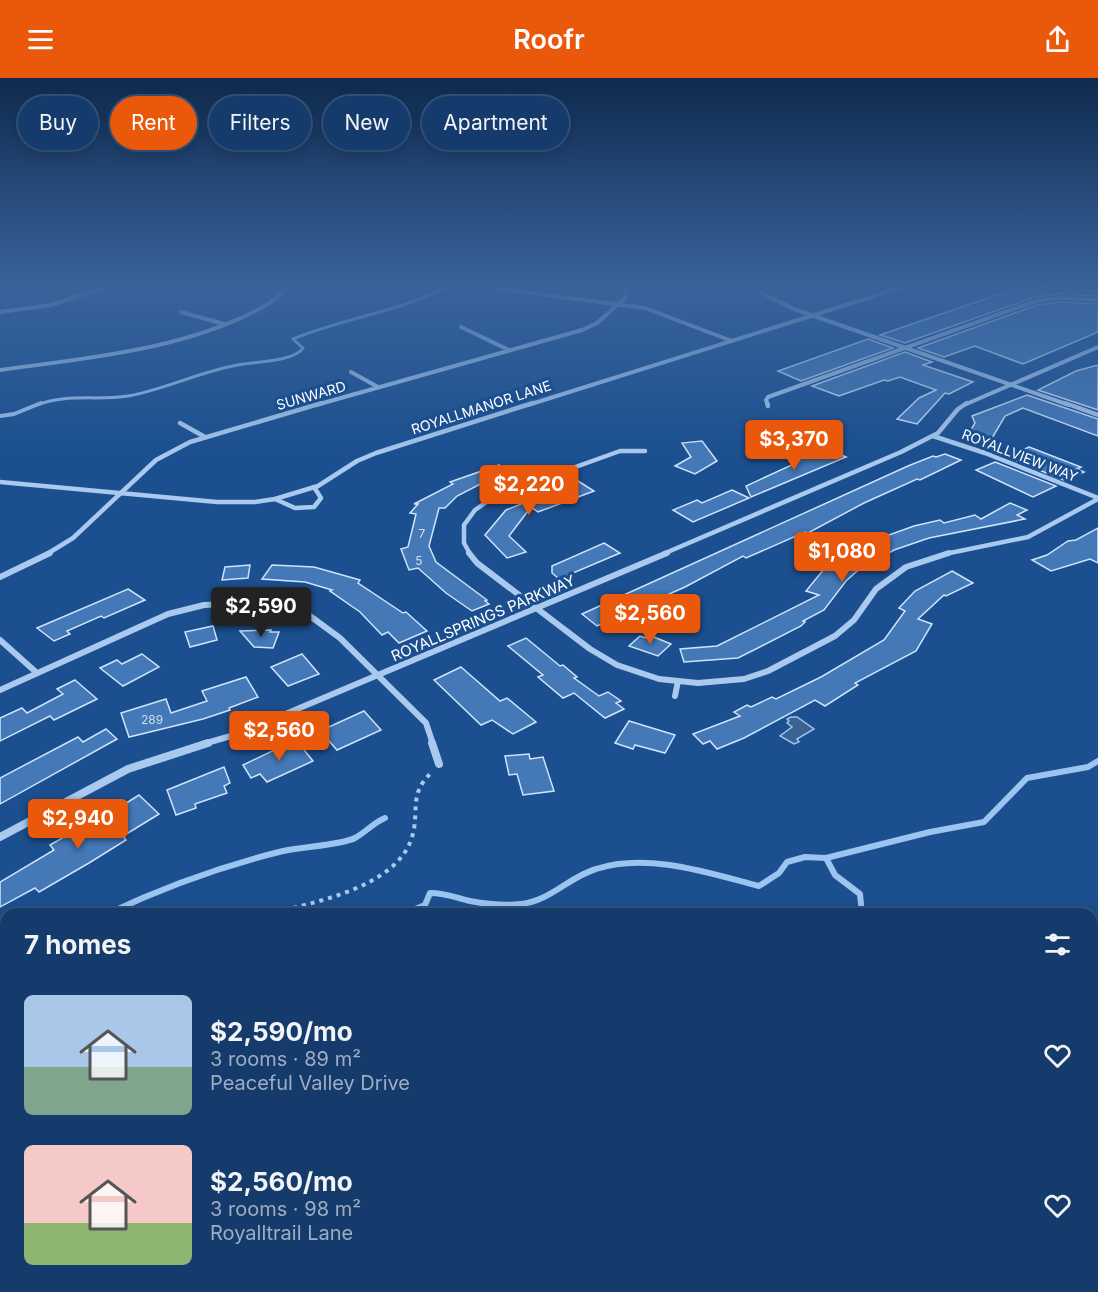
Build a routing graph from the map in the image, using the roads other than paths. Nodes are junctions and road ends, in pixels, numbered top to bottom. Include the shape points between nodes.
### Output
1 (156, 344) edge
2 (496, 344) edge
3 (532, 344) edge
4 (724, 344) edge
5 (894, 344) edge
6 (918, 344) edge
7 (906, 348) junction
8 (1097, 348) edge
9 (510, 350) junction
10 (0, 370) edge
11 (351, 372) dead end
12 (1009, 384) junction
13 (378, 387) junction
14 (768, 406) dead end
15 (1098, 415) edge
16 (180, 423) dead end
17 (205, 436) junction
18 (933, 436) junction
19 (645, 451) dead end
20 (0, 482) edge
21 (314, 487) junction
22 (120, 493) junction
23 (1098, 498) edge
24 (275, 499) junction
25 (0, 577) edge
26 (536, 609) junction
27 (0, 640) edge
28 (37, 673) junction
29 (377, 676) junction
30 (678, 681) junction
31 (0, 690) edge
32 (675, 696) dead end
33 (439, 764) road end
34 (0, 837) edge

1 - 10 street
2 - 9 street
3 - 9 street, SUNWARD
4 - 21 street, ROYALLMANOR LANE via 376,453
5 - 7 street
6 - 7 street
7 - 12 street
7 - 14 street via 768,397
8 - 12 street, ROYALLSPRINGS PARKWAY
9 - 13 street, SUNWARD
11 - 13 street
12 - 15 street
12 - 18 street, ROYALLSPRINGS PARKWAY via 967,402
13 - 17 street, SUNWARD
16 - 17 street
17 - 22 street, SUNWARD via 156,460
18 - 23 street, ROYALLVIEW WAY
18 - 26 street, ROYALLSPRINGS PARKWAY
19 - 26 street via 620,451 510,490 481,505 467,518 462,536 467,552
20 - 22 street, ROYALLMANOR LANE
21 - 24 street, ROYALLMANOR LANE
21 - 24 street, ROYALLMANOR LANE via 321,498 314,507 295,508
22 - 24 street, ROYALLMANOR LANE via 226,502
22 - 25 street, SUNWARD via 74,538
23 - 30 street via 1028,537 958,550 903,569 872,593 843,630 768,671 731,681
26 - 29 street, ROYALLSPRINGS PARKWAY
26 - 30 street via 617,665 647,676
27 - 28 street
28 - 29 street via 164,616 204,605 239,603 276,606 310,616 340,638
28 - 31 street
29 - 33 street via 426,723
29 - 34 street, ROYALLSPRINGS PARKWAY via 236,735 133,767
30 - 32 street

